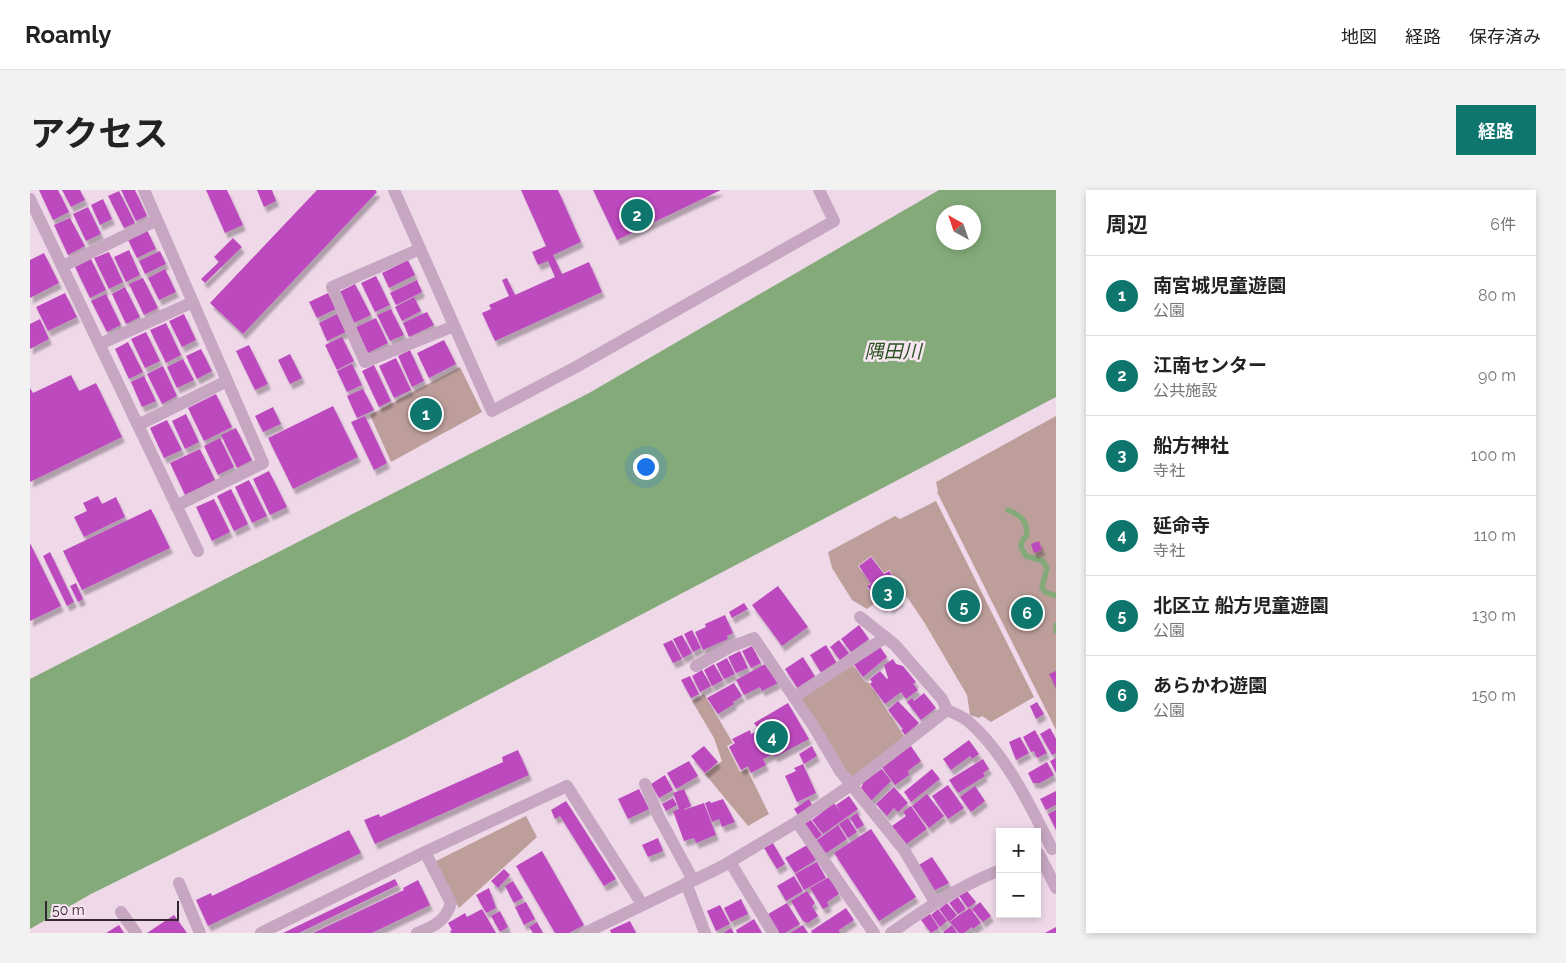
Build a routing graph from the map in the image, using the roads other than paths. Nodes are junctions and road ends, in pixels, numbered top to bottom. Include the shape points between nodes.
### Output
1 (144, 190) edge
2 (394, 190) edge
3 (818, 190) edge
4 (30, 199) edge
5 (157, 220) junction
6 (420, 249) junction
7 (63, 266) junction
8 (192, 302) junction
9 (454, 326) junction
10 (100, 344) junction
11 (227, 381) junction
12 (138, 425) junction
13 (176, 506) junction
14 (198, 551) dead end
15 (860, 617) dead end
16 (886, 637) junction
17 (696, 666) dead end
18 (794, 697) junction
19 (948, 710) junction
20 (646, 784) dead end
21 (851, 785) junction
22 (797, 822) junction
23 (1054, 848) edge
24 (425, 852) junction
25 (1041, 853) edge
26 (1041, 860) edge
27 (730, 862) junction
28 (996, 872) edge
29 (690, 882) junction
30 (179, 883) dead end
31 (1056, 888) edge
32 (935, 902) junction
33 (642, 904) junction
34 (121, 912) dead end
35 (604, 929) edge
36 (136, 933) edge
37 (200, 933) edge
38 (261, 933) edge
39 (417, 933) edge
40 (585, 933) edge
41 (706, 933) edge
42 (773, 933) edge
43 (874, 933) edge
44 (891, 933) edge

1 - 5 street
2 - 6 street
3 - 9 street via 834,221 492,411
4 - 7 street
5 - 7 street
5 - 8 street
6 - 9 street
6 - 9 street via 332,287 361,353 365,362
7 - 10 street
8 - 10 street
8 - 11 street
10 - 12 street
11 - 12 street
11 - 13 street via 263,463
12 - 13 street
13 - 14 street
15 - 16 street
16 - 18 street
16 - 19 street via 942,698
17 - 18 street via 754,638
18 - 21 street
19 - 21 street
19 - 23 street via 967,720 994,749 1031,804
20 - 29 street
21 - 22 street
21 - 32 street via 904,850
22 - 27 street
22 - 43 street
23 - 25 street
24 - 33 street via 567,786
24 - 38 street
24 - 39 street via 450,903 448,913 435,926
26 - 31 street
27 - 29 street
27 - 42 street
28 - 32 street via 969,882
29 - 33 street
29 - 41 street
30 - 37 street
32 - 44 street
33 - 35 street
34 - 36 street
35 - 40 street

